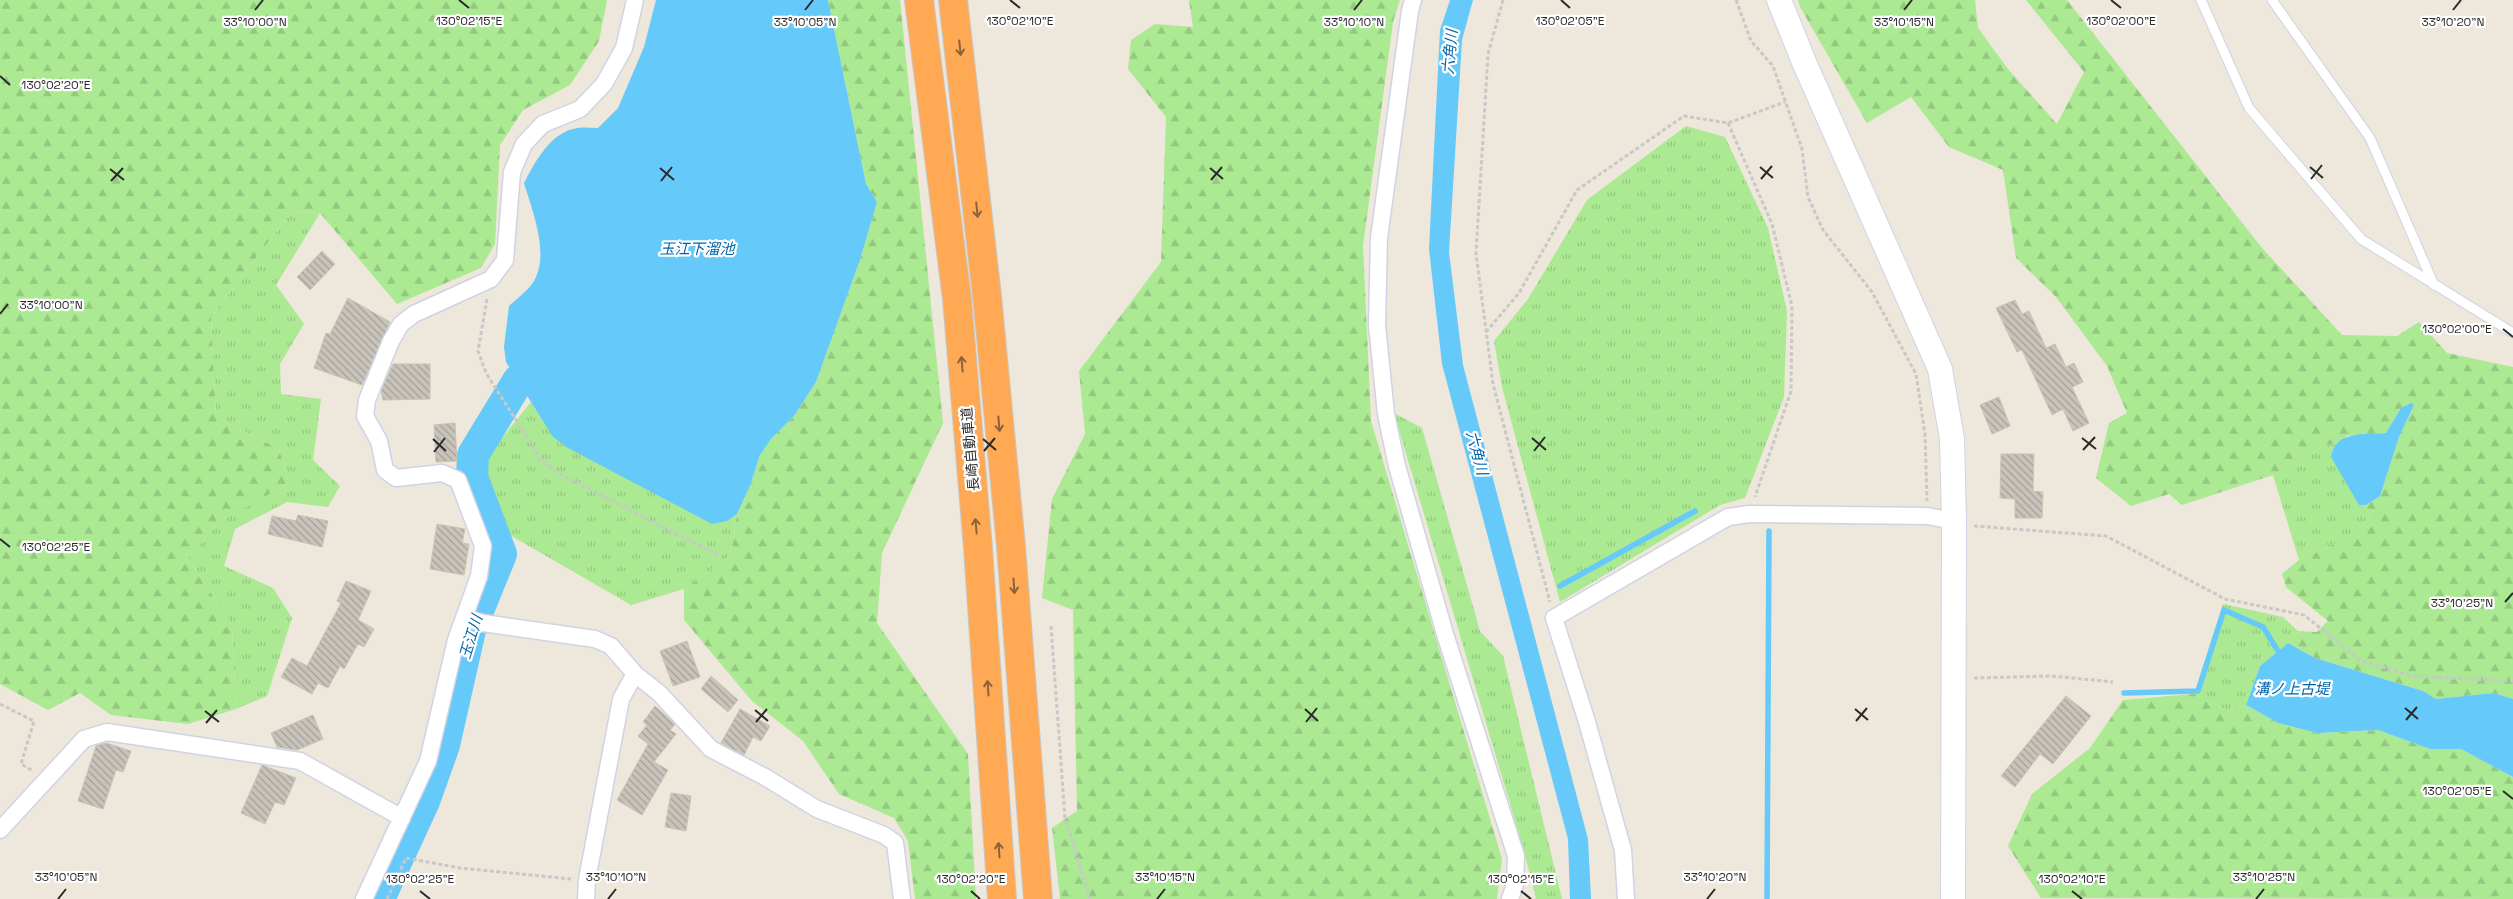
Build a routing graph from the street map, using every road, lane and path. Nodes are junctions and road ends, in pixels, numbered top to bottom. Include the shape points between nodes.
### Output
1 (636, 0) edge
2 (919, 0) edge
3 (953, 0) edge
4 (1413, 0) edge
5 (1503, 0) edge
6 (1736, 0) edge
7 (1779, 0) edge
8 (2201, 0) edge
9 (2272, 0) edge
10 (1785, 102) junction
11 (1728, 122) junction
12 (491, 279) junction
13 (2434, 286) junction
14 (1486, 332) junction
15 (2513, 333) edge
16 (1749, 514) junction
17 (1927, 516) junction
18 (1954, 521) junction
19 (718, 555) dead end
20 (464, 618) junction
21 (1554, 618) junction
22 (1051, 626) dead end
23 (635, 674) junction
24 (1954, 678) junction
25 (2513, 681) edge
26 (2113, 682) dead end
27 (0, 704) edge
28 (47, 779) junction
29 (402, 818) junction
30 (0, 830) edge
31 (586, 880) junction
32 (364, 899) edge
33 (387, 899) edge
34 (586, 899) edge
35 (902, 899) edge
36 (1002, 899) edge
37 (1038, 899) edge
38 (1090, 899) edge
39 (1510, 899) edge
40 (1626, 899) edge
41 (1953, 899) edge

1 - 12 street via 624,48 604,84 580,109 543,124 524,144 512,172 506,260
36 -> 2 highway, 長崎自動車道 via 957,299
3 -> 37 highway via 1010,536
4 - 39 street via 1379,238 1377,325 1386,414 1397,466 1443,625 1516,856 1515,884
5 - 14 path via 1488,54 1476,243
6 - 10 path via 1751,41 1773,66
7 - 18 street via 1940,369 1952,439
8 - 13 lane via 2249,108 2361,240
9 - 13 lane via 2370,138
10 - 11 path
10 - 17 path via 1802,149 1808,197 1823,230 1872,292 1916,374 1925,434
11 - 14 path via 1684,116 1577,190 1519,293
11 - 16 path via 1772,224 1792,306 1791,391
12 - 19 path via 478,351 486,373 542,460 560,474
12 - 20 street via 414,314 401,324 367,400 365,416 379,441 385,470 396,478 442,474 458,480 483,546 480,576
13 - 15 lane
14 - 21 path via 1493,384
16 - 17 street
16 - 21 street via 1728,517
17 - 18 street
18 - 24 street
18 - 25 path via 2106,536 2224,600 2304,615 2360,660 2412,676
20 - 23 street via 595,639 611,646
20 - 29 street via 428,761
21 - 40 street via 1623,850
22 - 38 path via 1065,818
23 - 31 street via 621,699
23 - 35 street via 659,694 710,749 817,808 884,835 895,843
24 - 26 path via 2051,676
24 - 41 street
27 - 28 path via 34,721 21,764
28 - 29 street via 84,739 107,732 300,761
28 - 30 street
29 - 32 street
31 - 33 path via 460,868 406,858
31 - 34 street

